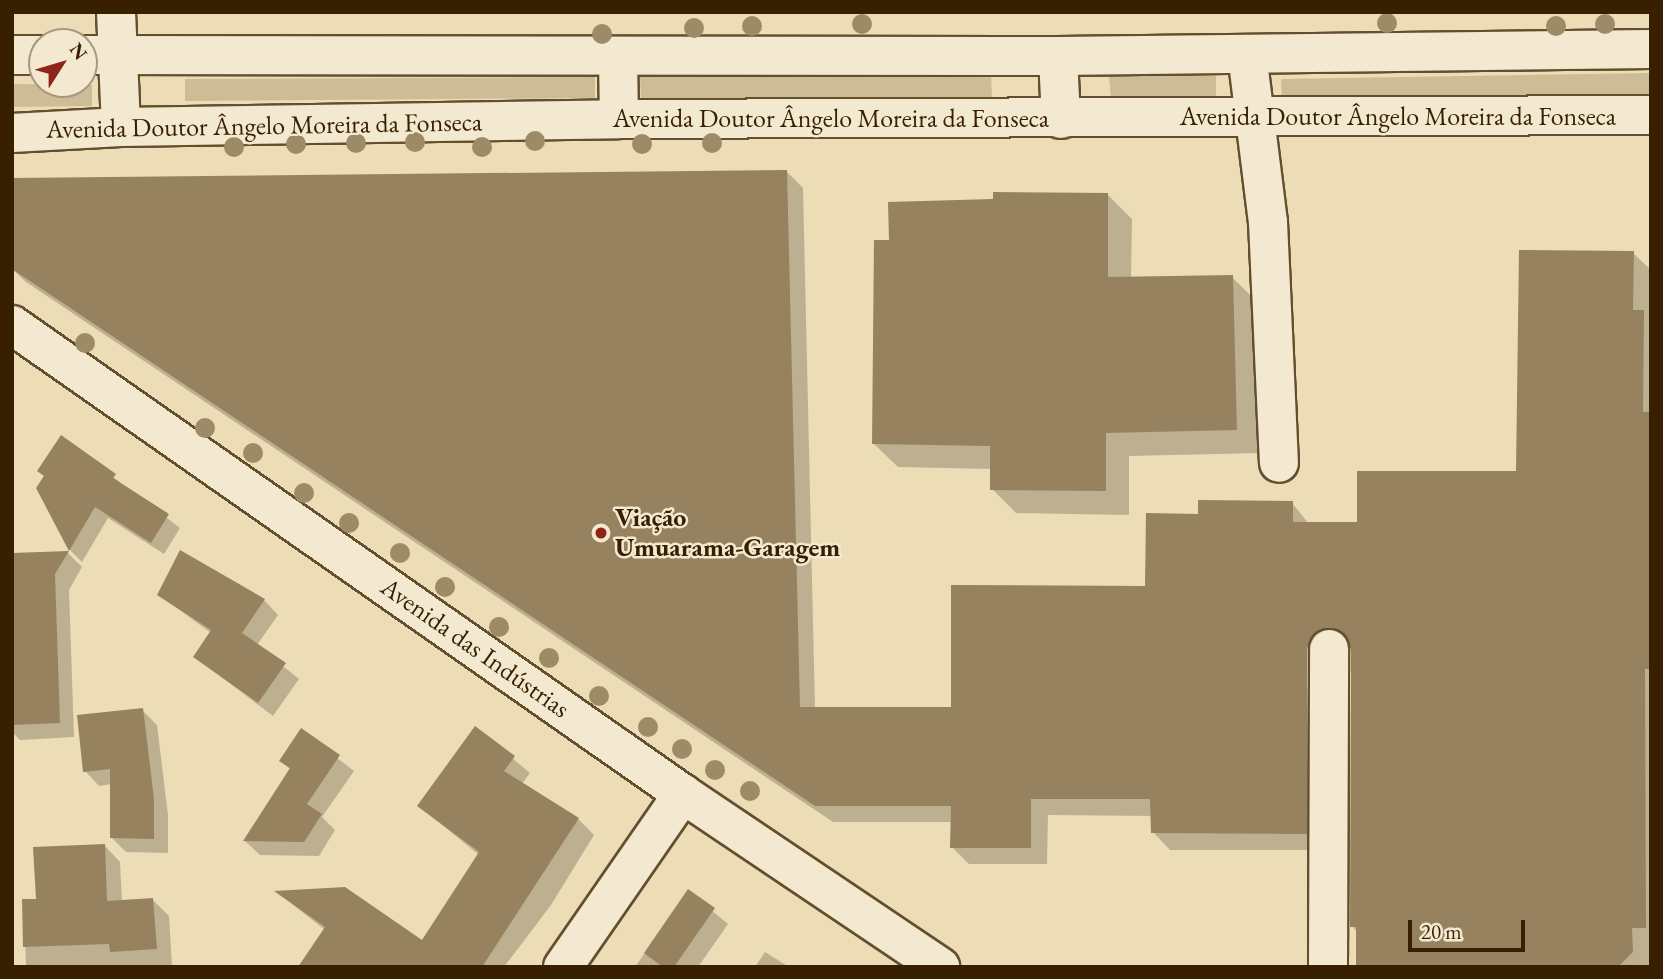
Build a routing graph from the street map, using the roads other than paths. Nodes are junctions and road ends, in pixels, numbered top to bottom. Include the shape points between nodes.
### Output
1 (116, 12) edge
2 (1651, 49) edge
3 (1247, 54) junction
4 (100, 55) edge
5 (618, 56) junction
6 (1058, 56) junction
7 (1651, 115) edge
8 (1254, 118) junction
9 (619, 119) junction
10 (1061, 119) junction
11 (121, 127) junction
12 (12, 133) edge
13 (12, 325) edge
14 (1279, 463) dead end
15 (1329, 649) dead end
16 (683, 794) junction
17 (563, 967) edge
18 (940, 967) edge
19 (1328, 967) edge

1 - 4 street
2 - 3 street
3 - 6 street
3 - 8 street
4 - 5 street
4 - 11 street
5 - 6 street
5 - 9 street
6 - 10 street
7 - 8 street, Avenida Doutor Ângelo Moreira da Fonseca
8 - 10 street, Avenida Doutor Ângelo Moreira da Fonseca
8 - 14 street via 1268,222
9 - 10 street, Avenida Doutor Ângelo Moreira da Fonseca
9 - 11 street, Avenida Doutor Ângelo Moreira da Fonseca
11 - 12 street, Avenida Doutor Ângelo Moreira da Fonseca
13 - 16 street, Avenida das Indústrias
15 - 19 street
16 - 17 street
16 - 18 street, Avenida das Indústrias

